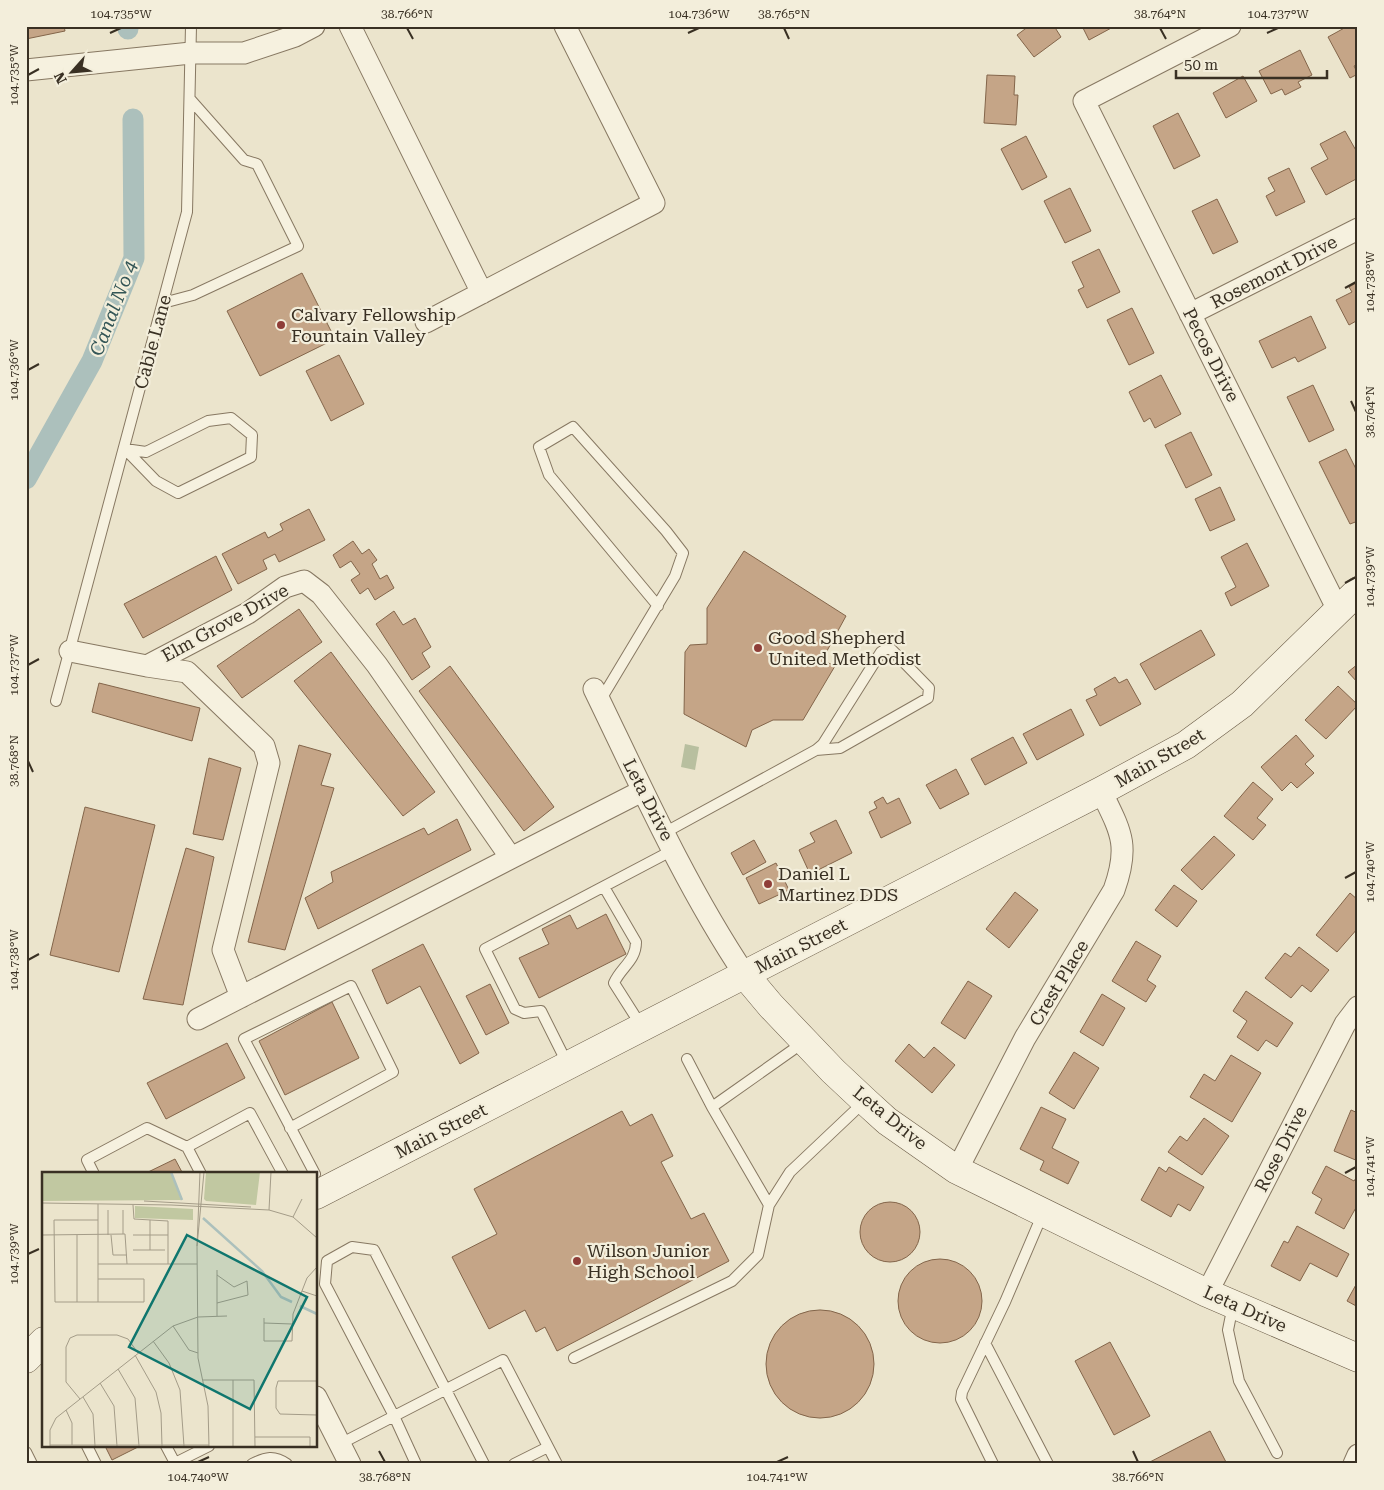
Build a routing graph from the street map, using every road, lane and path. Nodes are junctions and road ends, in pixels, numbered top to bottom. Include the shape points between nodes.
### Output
1 (191, 26) edge
2 (314, 26) edge
3 (350, 26) edge
4 (565, 26) edge
5 (1230, 26) edge
6 (191, 53) junction
7 (26, 70) edge
8 (190, 98) junction
9 (1358, 229) edge
10 (482, 293) junction
11 (163, 303) junction
12 (1190, 314) junction
13 (426, 322) dead end
14 (125, 449) junction
15 (1358, 591) edge
16 (658, 606) junction
17 (1338, 610) junction
18 (70, 651) junction
19 (147, 666) junction
20 (597, 695) joint
21 (56, 701) dead end
22 (816, 750) junction
23 (642, 790) junction
24 (1101, 791) junction
25 (669, 842) junction
26 (511, 858) junction
27 (604, 887) junction
28 (745, 975) junction
29 (241, 997) junction
30 (1358, 1007) edge
31 (198, 1019) dead end
32 (642, 1028) junction
33 (805, 1042) junction
34 (687, 1059) dead end
35 (569, 1066) junction
36 (865, 1101) junction
37 (712, 1107) junction
38 (290, 1128) junction
39 (187, 1147) junction
40 (957, 1170) junction
41 (93, 1172) edge
42 (200, 1172) edge
43 (282, 1172) edge
44 (312, 1172) edge
45 (318, 1184) edge
46 (769, 1205) junction
47 (1044, 1212) junction
48 (1207, 1293) junction
49 (1233, 1304) junction
50 (42, 1332) edge
51 (26, 1335) edge
52 (42, 1343) edge
53 (985, 1343) junction
54 (574, 1358) dead end
55 (1358, 1358) edge
56 (26, 1359) edge
57 (446, 1389) junction
58 (318, 1401) edge
59 (394, 1416) junction
60 (340, 1444) junction
61 (548, 1447) junction
62 (90, 1448) edge
63 (167, 1448) edge
64 (205, 1448) edge
65 (26, 1452) edge
66 (1277, 1453) dead end
67 (1358, 1455) edge
68 (174, 1463) edge
69 (32, 1464) edge
70 (96, 1464) edge
71 (252, 1464) edge
72 (288, 1464) edge
73 (350, 1464) edge
74 (416, 1464) edge
75 (484, 1464) edge
76 (514, 1464) edge
77 (557, 1464) edge
78 (993, 1464) edge
79 (1048, 1464) edge
80 (1354, 1464) edge

1 - 6 lane, Cable Lane
2 - 6 street via 244,53
3 - 10 street
4 - 10 street via 654,204
5 - 12 street, Pecos Drive via 1084,101
6 - 7 street
6 - 8 lane, Cable Lane
8 - 11 lane, Cable Lane via 187,212
8 - 11 lane via 244,160 257,164 298,246 193,295
9 - 12 street, Rosemont Drive
10 - 13 street
11 - 14 lane, Cable Lane
12 - 17 street, Pecos Drive
14 - 14 lane via 146,452 208,421 231,418 252,435 251,457 178,493 156,480
14 - 18 lane, Cable Lane
15 - 17 main road, Main Street
16 - 16 lane via 676,576 683,553 573,427 540,447 549,475
16 - 20 lane
17 - 24 main road, Main Street via 1242,704 1186,745
18 - 19 street
18 - 21 lane, Cable Lane
19 - 26 street, Elm Grove Drive via 248,613 284,587 304,582 321,594 377,664
19 - 29 street, Elm Grove Drive via 187,672 264,746 270,764 223,950
20 - 23 street, Leta Drive
22 - 22 lane via 881,652 889,647 929,688 928,698 840,748
22 - 25 lane
23 - 25 street, Leta Drive
23 - 26 street
24 - 28 main road, Main Street
24 - 40 street, Crest Place via 1119,827 1124,846 1122,867 1114,890 1025,1038
25 - 27 lane
25 - 28 street, Leta Drive via 721,940
26 - 29 street
27 - 32 lane via 636,942 636,952 630,964 614,983
27 - 35 lane via 485,949 515,1009 524,1013 541,1011
28 - 32 main road, Main Street
28 - 33 main road, Leta Drive
29 - 31 street
30 - 48 street, Rose Drive via 1345,1024
32 - 35 main road, Main Street
33 - 36 main road, Leta Drive
33 - 37 lane
34 - 37 lane
35 - 45 main road, Main Street
36 - 40 main road, Leta Drive via 887,1121
36 - 46 lane via 790,1172
37 - 46 lane
38 - 38 lane via 393,1072 351,986 244,1039
38 - 44 lane
39 - 41 lane via 148,1128 87,1160
39 - 42 lane
39 - 43 lane via 250,1113
40 - 47 main road, Leta Drive
46 - 54 lane via 758,1255 732,1281
47 - 48 main road, Leta Drive
47 - 53 lane
48 - 49 main road, Leta Drive
49 - 55 main road, Leta Drive
49 - 66 lane via 1228,1330 1239,1381
50 - 51 main road
52 - 56 main road
53 - 78 lane via 961,1399
53 - 79 lane
57 - 59 lane
57 - 59 lane via 374,1250 352,1247 327,1261 325,1284
57 - 61 lane via 503,1360
57 - 75 lane
58 - 60 street
59 - 60 lane
59 - 74 lane
60 - 73 street
61 - 76 lane
61 - 77 lane
62 - 70 lane
63 - 68 lane
64 - 68 lane
65 - 69 lane
67 - 80 street
71 - 72 lane via 265,1457 278,1458

